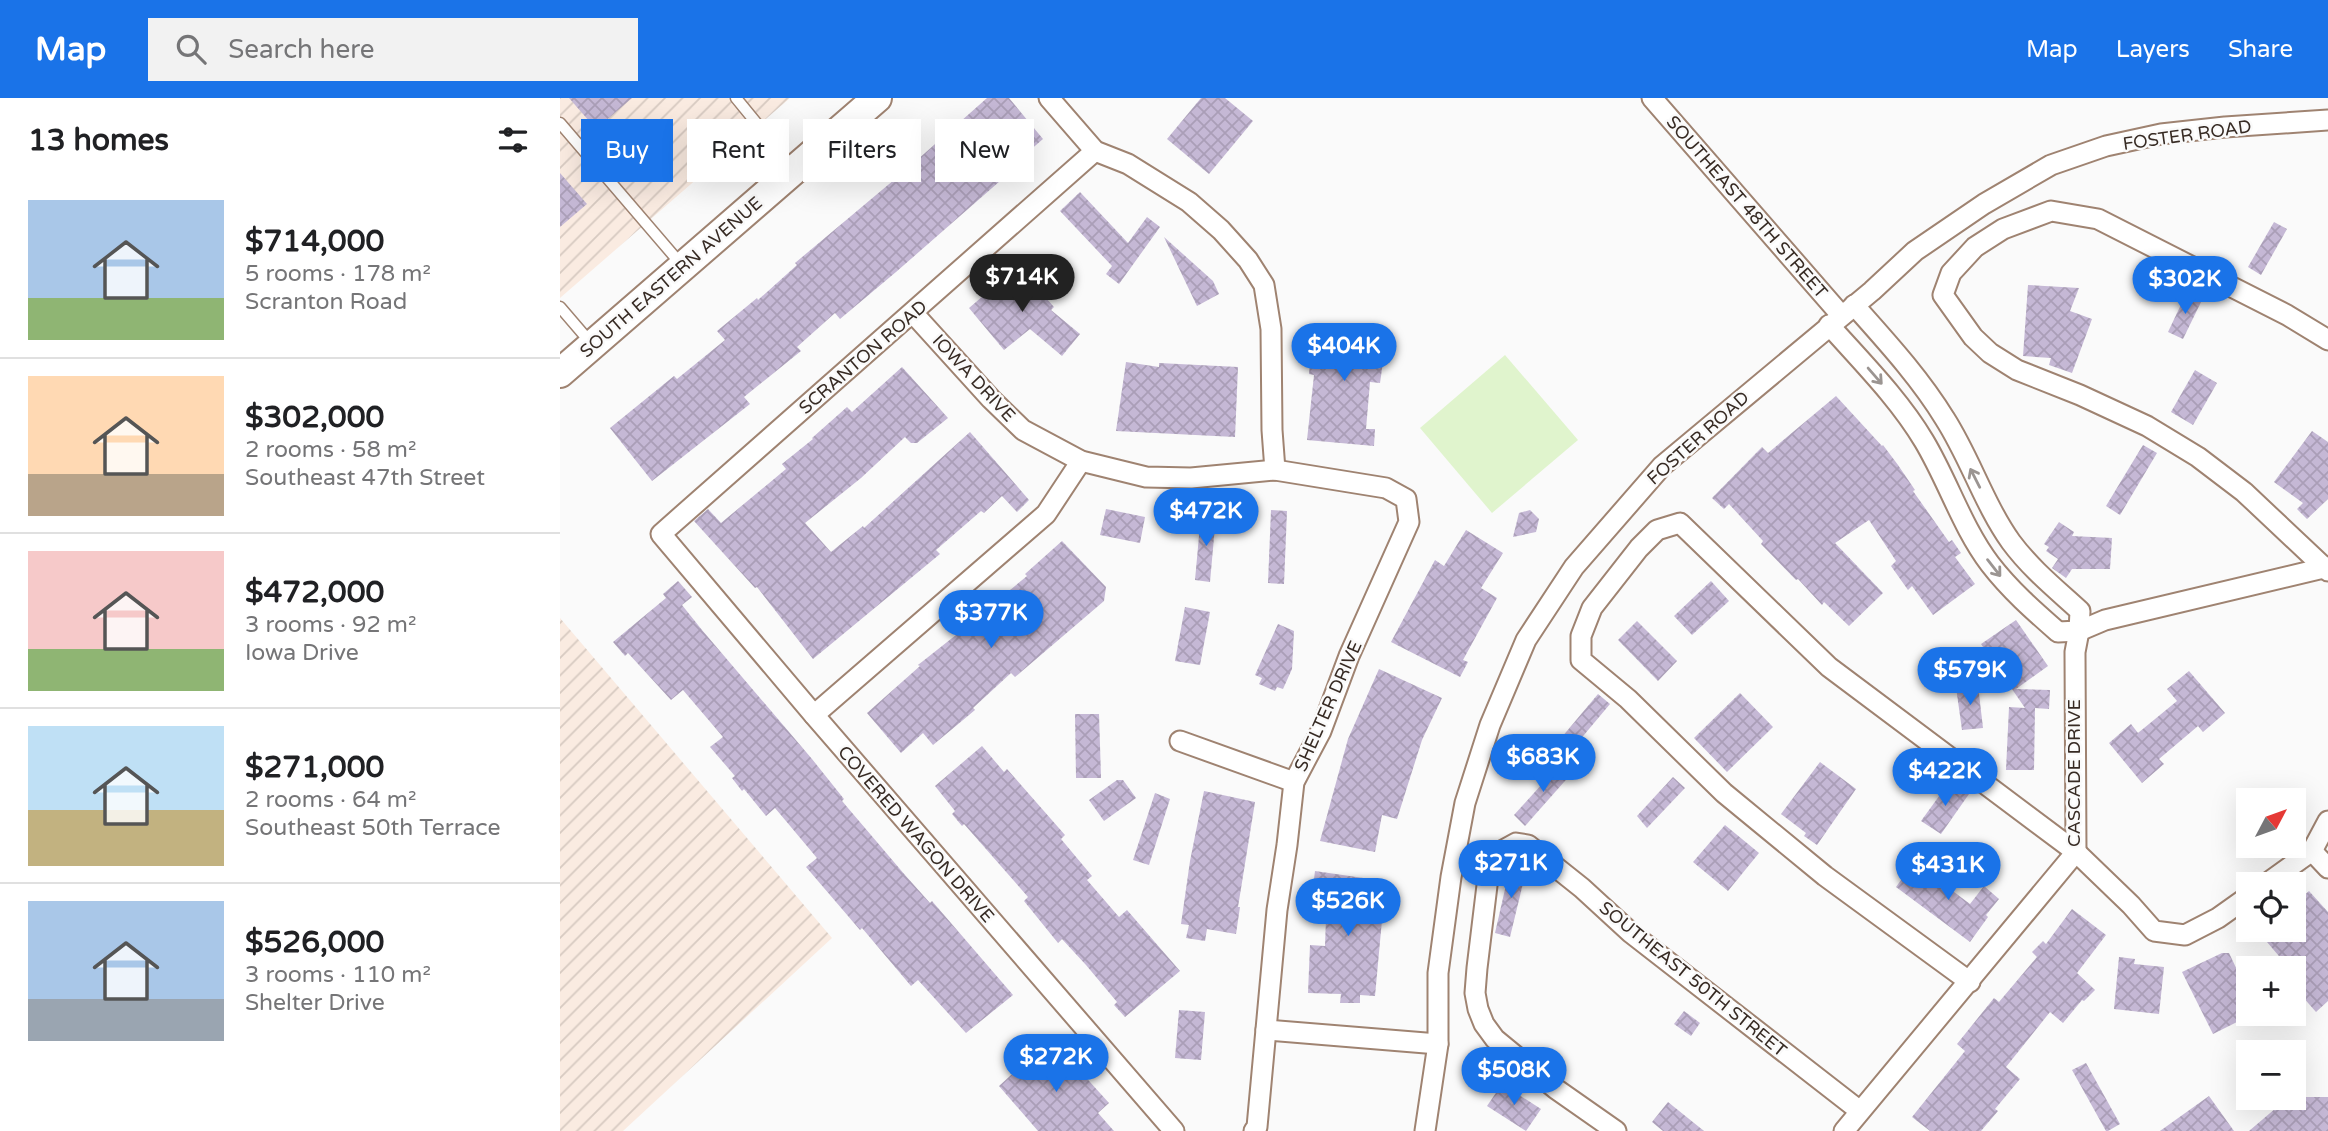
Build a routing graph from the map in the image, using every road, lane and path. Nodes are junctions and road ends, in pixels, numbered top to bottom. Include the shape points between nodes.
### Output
1 (736, 98) edge
2 (877, 98) edge
3 (1049, 98) edge
4 (1652, 98) edge
5 (2328, 120) edge
6 (560, 124) edge
7 (1095, 151) junction
8 (795, 169) junction
9 (683, 267) junction
10 (560, 307) edge
11 (913, 313) junction
12 (1841, 315) junction
13 (2328, 340) edge
14 (592, 345) junction
15 (560, 373) edge
16 (1081, 461) junction
17 (1275, 470) junction
18 (1406, 499) joint
19 (661, 534) joint
20 (2327, 569) edge
21 (2079, 631) junction
22 (814, 715) junction
23 (1180, 741) dead end
24 (1294, 782) junction
25 (2328, 821) edge
26 (2312, 851) junction
27 (2076, 852) junction
28 (2328, 868) edge
29 (2283, 872) edge
30 (2236, 905) edge
31 (1970, 982) junction
32 (1266, 1030) junction
33 (1438, 1044) junction
34 (1860, 1111) junction
35 (1174, 1131) edge
36 (1254, 1131) edge
37 (1425, 1131) edge
38 (1616, 1131) edge
39 (1844, 1131) edge

1 - 8 lane
2 - 8 main road, SOUTH EASTERN AVENUE
3 - 7 street
4 - 12 street, SOUTHEAST 48TH STREET
5 - 12 street, FOSTER ROAD via 2161,134 2051,165 1915,251
6 - 9 lane
7 - 11 street, SCRANTON ROAD
7 - 17 street via 1128,164 1189,202 1221,230 1264,285 1271,329
8 - 9 main road, SOUTH EASTERN AVENUE
9 - 14 main road, SOUTH EASTERN AVENUE
10 - 14 lane
11 - 16 street, IOWA DRIVE via 1023,430
11 - 19 street, SCRANTON ROAD
21 -> 12 street, SOUTHEAST 48TH STREET via 2080,611 2038,575 2011,542 1945,419 1903,361
12 -> 21 street, SOUTHEAST 48TH STREET via 1881,383 1924,440 1989,563 2017,596 2058,632
12 - 33 street, FOSTER ROAD via 1662,466 1574,567 1526,640 1490,724 1465,803 1438,973
13 - 20 street via 2098,219 2050,211 2003,229 1975,247 1951,273 1943,295 1990,353 2017,370 2147,426 2198,457 2245,492
14 - 15 main road, SOUTH EASTERN AVENUE
16 - 17 street, IOWA DRIVE via 1146,477
16 - 22 street via 1046,514
17 - 18 street, IOWA DRIVE via 1386,488
18 - 24 street, SHELTER DRIVE via 1409,522 1321,731
19 - 22 street, COVERED WAGON DRIVE
20 - 21 street via 2105,620
21 - 27 street, CASCADE DRIVE via 2074,652
22 - 35 street, COVERED WAGON DRIVE
23 - 24 street
24 - 32 street, SHELTER DRIVE
25 - 26 street
26 - 28 street
26 - 29 street
27 - 30 street via 2154,931 2185,935
27 - 31 street, CASCADE DRIVE
27 - 31 street via 1829,667 1680,523 1657,530 1639,548 1592,608 1581,636 1581,660 1724,793 1825,876
31 - 34 street, CASCADE DRIVE
32 - 33 street
32 - 36 street, SHELTER DRIVE
33 - 37 street, FOSTER ROAD
34 - 38 street, SOUTHEAST 50TH STREET via 1632,933 1528,845 1516,843 1496,854 1489,869 1475,993 1478,1009 1495,1039
34 - 39 street, CASCADE DRIVE

